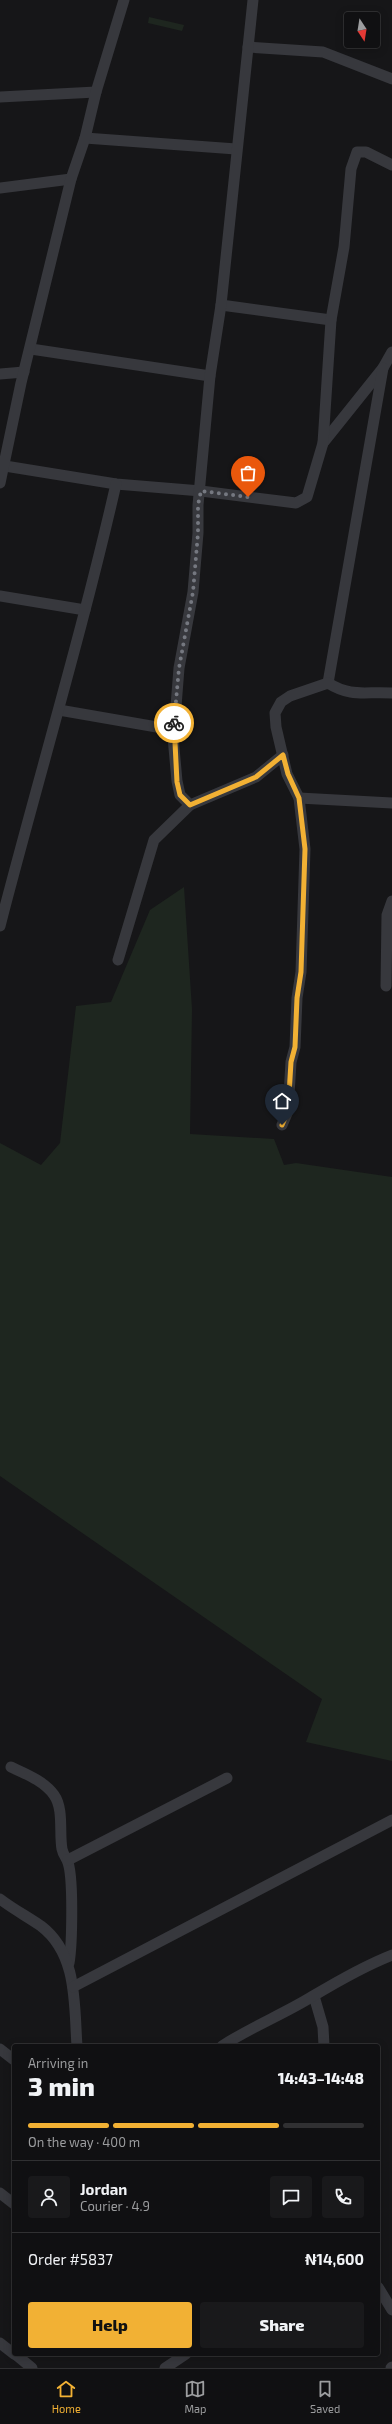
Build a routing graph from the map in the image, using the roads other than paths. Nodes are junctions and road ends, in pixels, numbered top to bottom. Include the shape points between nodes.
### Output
1 (124, 0) edge
2 (253, 0) edge
3 (248, 47) junction
4 (392, 79) edge
5 (96, 92) junction
6 (0, 97) edge
7 (85, 138) junction
8 (236, 149) junction
9 (392, 165) edge
10 (71, 179) junction
11 (0, 188) edge
12 (221, 306) junction
13 (331, 320) junction
14 (31, 348) junction
15 (392, 352) edge
16 (383, 368) junction
17 (24, 372) junction
18 (0, 374) edge
19 (210, 376) junction
20 (324, 443) junction
21 (5, 466) junction
22 (0, 483) edge
23 (116, 484) junction
24 (201, 491) junction
25 (0, 596) edge
26 (85, 610) junction
27 (328, 683) junction
28 (392, 693) edge
29 (59, 710) junction
30 (174, 730) junction
31 (283, 755) junction
32 (299, 798) junction
33 (392, 803) edge
34 (190, 805) junction
35 (392, 901) edge
36 (0, 926) edge
37 (118, 960) dead end
38 (386, 986) dead end
39 (282, 1125) dead end
40 (11, 1767) dead end
41 (227, 1778) dead end
42 (392, 1820) edge
43 (68, 1860) junction
44 (0, 1899) edge
45 (392, 1955) edge
46 (69, 1963) junction
47 (73, 1987) junction
48 (314, 1996) junction
49 (77, 2044) edge
50 (225, 2044) edge
51 (324, 2044) edge
52 (0, 2050) edge
53 (12, 2059) edge
54 (0, 2193) edge
55 (12, 2202) edge
56 (380, 2290) edge
57 (392, 2310) edge
58 (0, 2342) edge
59 (12, 2352) edge
60 (17, 2356) edge
61 (183, 2356) edge
62 (32, 2368) edge
63 (165, 2368) edge

1 - 5 street
2 - 3 street
3 - 4 street via 323,52
3 - 8 street
5 - 6 street
5 - 7 street
7 - 8 street
7 - 10 street
8 - 12 street
9 - 13 street via 366,152 357,152 354,158 344,246
10 - 11 street
10 - 14 street
12 - 13 street
12 - 19 street
13 - 20 street
14 - 17 street
14 - 19 street
15 - 16 street
16 - 20 street
16 - 27 street
17 - 18 street
17 - 21 street
19 - 24 street
20 - 24 street via 307,497 303,501 296,503
21 - 22 street
21 - 23 street
23 - 24 street
23 - 26 street
24 - 30 street via 193,592 179,668
25 - 26 street
26 - 29 street
27 - 28 street via 343,692 354,694
27 - 31 street via 290,696 281,702 275,713
29 - 30 street
29 - 36 street via 42,762
30 - 34 street via 177,782 180,795
31 - 32 street
31 - 34 street via 256,777
32 - 33 street
32 - 39 street via 305,849 304,934 288,1111
34 - 37 street via 154,840
35 - 38 street via 387,915
40 - 43 street via 38,1780 55,1796 62,1849
41 - 43 street
42 - 47 street
43 - 46 street via 72,1946
44 - 46 street via 42,1927 60,1946
45 - 48 street via 326,1986
46 - 47 street
47 - 49 street
48 - 50 street
48 - 51 street via 323,2028
52 - 53 street
54 - 55 street
56 - 57 street
58 - 59 street
60 - 62 street
61 - 63 street

